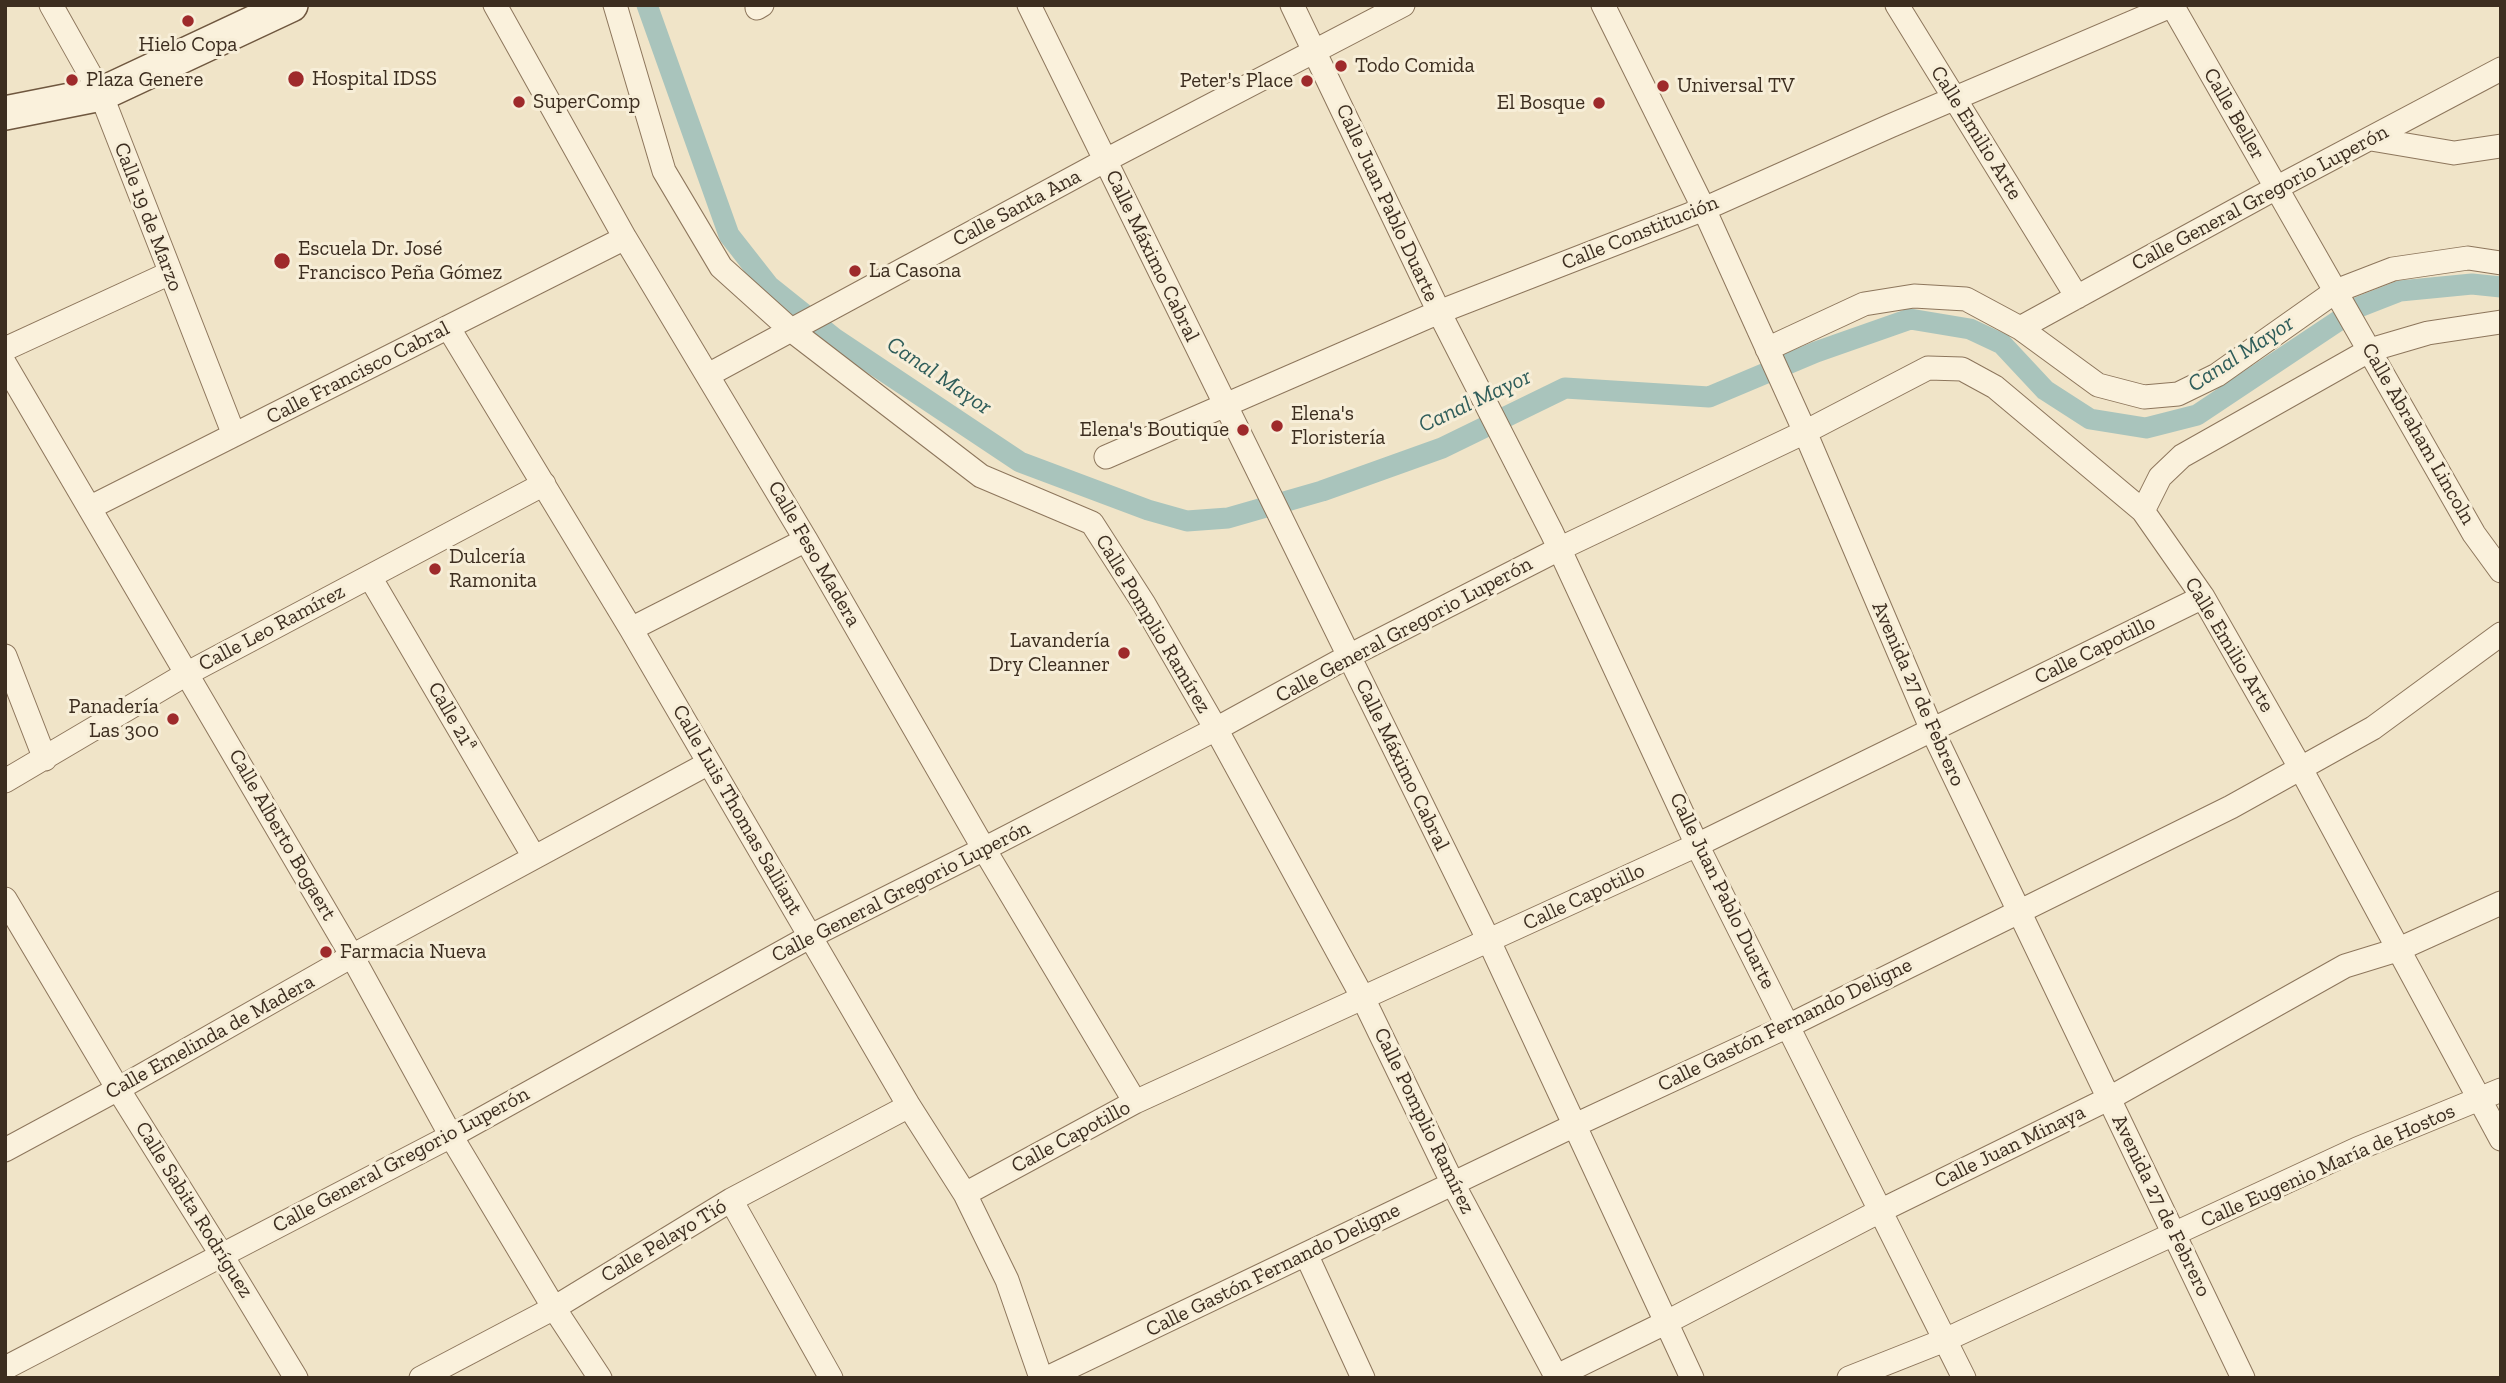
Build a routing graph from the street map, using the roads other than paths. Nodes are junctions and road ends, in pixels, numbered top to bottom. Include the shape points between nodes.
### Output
1 (51, 5) edge
2 (290, 5) edge
3 (495, 5) edge
4 (615, 5) edge
5 (1029, 5) edge
6 (1292, 5) edge
7 (1403, 5) edge
8 (1603, 5) edge
9 (1897, 5) edge
10 (2172, 5) edge
11 (1315, 52) junction
12 (2501, 69) edge
13 (101, 94) junction
14 (1955, 99) junction
15 (5, 113) edge
16 (2371, 139) junction
17 (2501, 146) edge
18 (1105, 160) junction
19 (2276, 188) junction
20 (1704, 209) junction
21 (625, 238) junction
22 (2501, 263) edge
23 (170, 273) junction
24 (2337, 293) junction
25 (2077, 297) junction
26 (1438, 312) junction
27 (2501, 322) edge
28 (448, 327) junction
29 (795, 328) junction
30 (2020, 328) junction
31 (2365, 341) junction
32 (5, 349) edge
33 (1768, 352) junction
34 (5, 364) edge
35 (708, 375) junction
36 (1226, 405) junction
37 (1805, 432) junction
38 (234, 435) junction
39 (1106, 457) dead end
40 (544, 484) junction
41 (91, 507) junction
42 (2143, 510) junction
43 (806, 540) junction
44 (1559, 549) junction
45 (2501, 571) edge
46 (370, 577) junction
47 (2203, 597) junction
48 (631, 629) junction
49 (2501, 634) edge
50 (5, 656) edge
51 (1349, 656) junction
52 (188, 673) junction
53 (1216, 729) junction
54 (1932, 730) junction
55 (44, 759) junction
56 (709, 763) junction
57 (2301, 769) junction
58 (5, 781) edge
59 (1698, 845) junction
60 (984, 849) junction
61 (534, 857) junction
62 (5, 899) edge
63 (2501, 903) edge
64 (2019, 910) junction
65 (811, 936) junction
66 (1489, 941) junction
67 (2397, 950) junction
68 (352, 956) junction
69 (1363, 998) junction
70 (1788, 1026) junction
71 (118, 1089) junction
72 (2491, 1095) edge
73 (2108, 1099) junction
74 (1135, 1102) junction
75 (909, 1106) junction
76 (1573, 1126) junction
77 (451, 1136) junction
78 (2501, 1139) edge
79 (5, 1150) edge
80 (1453, 1184) junction
81 (965, 1194) junction
82 (731, 1200) junction
83 (1880, 1211) junction
84 (2175, 1233) junction
85 (221, 1254) junction
86 (1306, 1254) junction
87 (554, 1308) junction
88 (1667, 1322) junction
89 (1945, 1340) junction
90 (5, 1368) edge
91 (1557, 1377) edge
92 (296, 1378) edge
93 (421, 1378) edge
94 (600, 1378) edge
95 (831, 1378) edge
96 (1041, 1378) edge
97 (1047, 1378) edge
98 (1363, 1378) edge
99 (1692, 1378) edge
100 (1849, 1378) edge
101 (1964, 1378) edge
102 (2243, 1378) edge

1 - 13 street, Calle 19 de Marzo
2 - 13 main road
3 - 21 street, Calle Feso Madera
4 - 29 street, Calle Pomplio Ramírez via 664,171 721,267
5 - 18 street, Calle Máximo Cabral
6 - 11 street, Calle Juan Pablo Duarte
7 - 11 street, Calle Santa Ana
8 - 20 street, Avenida 27 de Febrero
9 - 14 street, Calle Emilio Arte
10 - 14 street, Calle Constitución
10 - 19 street, Calle Beller
11 - 18 street, Calle Santa Ana
11 - 26 street, Calle Juan Pablo Duarte
12 - 16 street, Calle General Gregorio Luperón
13 - 15 main road
13 - 23 street, Calle 19 de Marzo
14 - 20 street, Calle Constitución
14 - 25 street, Calle Emilio Arte
16 - 17 street via 2454,153
16 - 19 street, Calle General Gregorio Luperón
18 - 29 street, Calle Santa Ana
18 - 36 street, Calle Máximo Cabral
19 - 24 street, Calle Beller
19 - 25 street, Calle General Gregorio Luperón
20 - 26 street, Calle Constitución
20 - 33 street, Avenida 27 de Febrero
21 - 28 street, Calle Francisco Cabral
21 - 35 street, Calle Feso Madera
22 - 24 street via 2468,258 2393,269
23 - 32 street
23 - 38 street, Calle 19 de Marzo
24 - 30 street via 2217,375 2178,394 2144,397 2098,386
24 - 31 street, Calle Abraham Lincoln
25 - 30 street, Calle General Gregorio Luperón
26 - 36 street, Calle Constitución
26 - 44 street, Calle Juan Pablo Duarte
27 - 31 street
28 - 38 street, Calle Francisco Cabral
28 - 40 street, Calle Luis Thomas Salliant
29 - 35 street, Calle Santa Ana
29 - 53 street, Calle Pomplio Ramírez via 981,476 1092,523
30 - 33 street via 1966,299 1914,296 1864,304
31 - 42 street via 2182,456 2160,477
31 - 45 street, Calle Abraham Lincoln via 2474,534
33 - 37 street, Avenida 27 de Febrero
34 - 41 street, Calle Alberto Bogaert
35 - 43 street, Calle Feso Madera
36 - 39 street, Calle Constitución
36 - 51 street, Calle Máximo Cabral
37 - 42 street, Calle Emilio Arte via 1928,368 1962,369 1995,387
37 - 44 street, Calle General Gregorio Luperón
37 - 54 street, Avenida 27 de Febrero
38 - 41 street, Calle Francisco Cabral
40 - 46 street, Calle Leo Ramírez
40 - 48 street, Calle Luis Thomas Salliant
41 - 52 street, Calle Alberto Bogaert
42 - 47 street, Calle Emilio Arte
43 - 48 street
43 - 60 street, Calle Feso Madera
44 - 51 street, Calle General Gregorio Luperón
44 - 59 street, Calle Juan Pablo Duarte
46 - 52 street, Calle Leo Ramírez
46 - 61 street, Calle 21ª
47 - 54 street, Calle Capotillo
47 - 57 street, Calle Emilio Arte
48 - 56 street, Calle Luis Thomas Salliant
49 - 57 street, Calle Gastón Fernando Deligne via 2373,728
50 - 55 street
51 - 53 street, Calle General Gregorio Luperón
51 - 66 street, Calle Máximo Cabral
52 - 55 street, Calle Leo Ramírez
52 - 68 street, Calle Alberto Bogaert
53 - 60 street, Calle General Gregorio Luperón
53 - 69 street, Calle Pomplio Ramírez
54 - 59 street, Calle Capotillo
54 - 64 street, Avenida 27 de Febrero
55 - 58 street, Calle Leo Ramírez
56 - 61 street, Calle Emelinda de Madera
56 - 65 street, Calle Luis Thomas Salliant
57 - 64 street, Calle Gastón Fernando Deligne
57 - 67 street, Calle Emilio Arte
59 - 66 street, Calle Capotillo
59 - 70 street, Calle Juan Pablo Duarte
60 - 65 street, Calle General Gregorio Luperón
60 - 74 street, Calle Feso Madera
61 - 68 street, Calle Emelinda de Madera
62 - 71 street, Calle Sabita Rodríguez
63 - 67 street, Calle Juan Minaya
64 - 70 street, Calle Gastón Fernando Deligne
64 - 73 street, Avenida 27 de Febrero
65 - 75 street, Calle Luis Thomas Salliant
65 - 77 street, Calle General Gregorio Luperón
66 - 69 street, Calle Capotillo
66 - 76 street, Calle Máximo Cabral
67 - 72 street, Calle Emilio Arte
67 - 73 street, Calle Juan Minaya via 2345,966
68 - 71 street, Calle Emelinda de Madera
68 - 77 street, Calle Alberto Bogaert
69 - 74 street, Calle Capotillo
69 - 80 street, Calle Pomplio Ramírez
70 - 76 street, Calle Gastón Fernando Deligne
70 - 83 street, Calle Juan Pablo Duarte
71 - 79 street, Calle Emelinda de Madera
71 - 85 street, Calle Sabita Rodríguez
72 - 78 street, Calle Emilio Arte
72 - 84 street, Calle Eugenio María de Hostos via 2357,1149
73 - 83 street, Calle Juan Minaya
73 - 84 street, Avenida 27 de Febrero
74 - 81 street, Calle Capotillo
75 - 81 street, Calle Luis Thomas Salliant
75 - 82 street, Calle Pelayo Tió
76 - 80 street, Calle Gastón Fernando Deligne
76 - 88 street, Calle Máximo Cabral
77 - 85 street, Calle General Gregorio Luperón
77 - 87 street, Calle Alberto Bogaert
80 - 86 street, Calle Gastón Fernando Deligne
80 - 91 street, Calle Pomplio Ramírez
81 - 96 street, Calle Luis Thomas Salliant via 1007,1280
82 - 87 street, Calle Pelayo Tió
82 - 95 street
83 - 88 street, Calle Juan Minaya
83 - 89 street, Calle Juan Pablo Duarte
84 - 89 street, Calle Eugenio María de Hostos
84 - 102 street, Avenida 27 de Febrero
85 - 90 street, Calle General Gregorio Luperón
85 - 92 street, Calle Sabita Rodríguez
86 - 97 street, Calle Gastón Fernando Deligne
86 - 98 street
87 - 93 street, Calle Pelayo Tió
87 - 94 street, Calle Alberto Bogaert
88 - 91 street, Calle Juan Minaya
88 - 99 street, Calle Máximo Cabral
89 - 100 street, Calle Eugenio María de Hostos
89 - 101 street, Calle Juan Pablo Duarte

